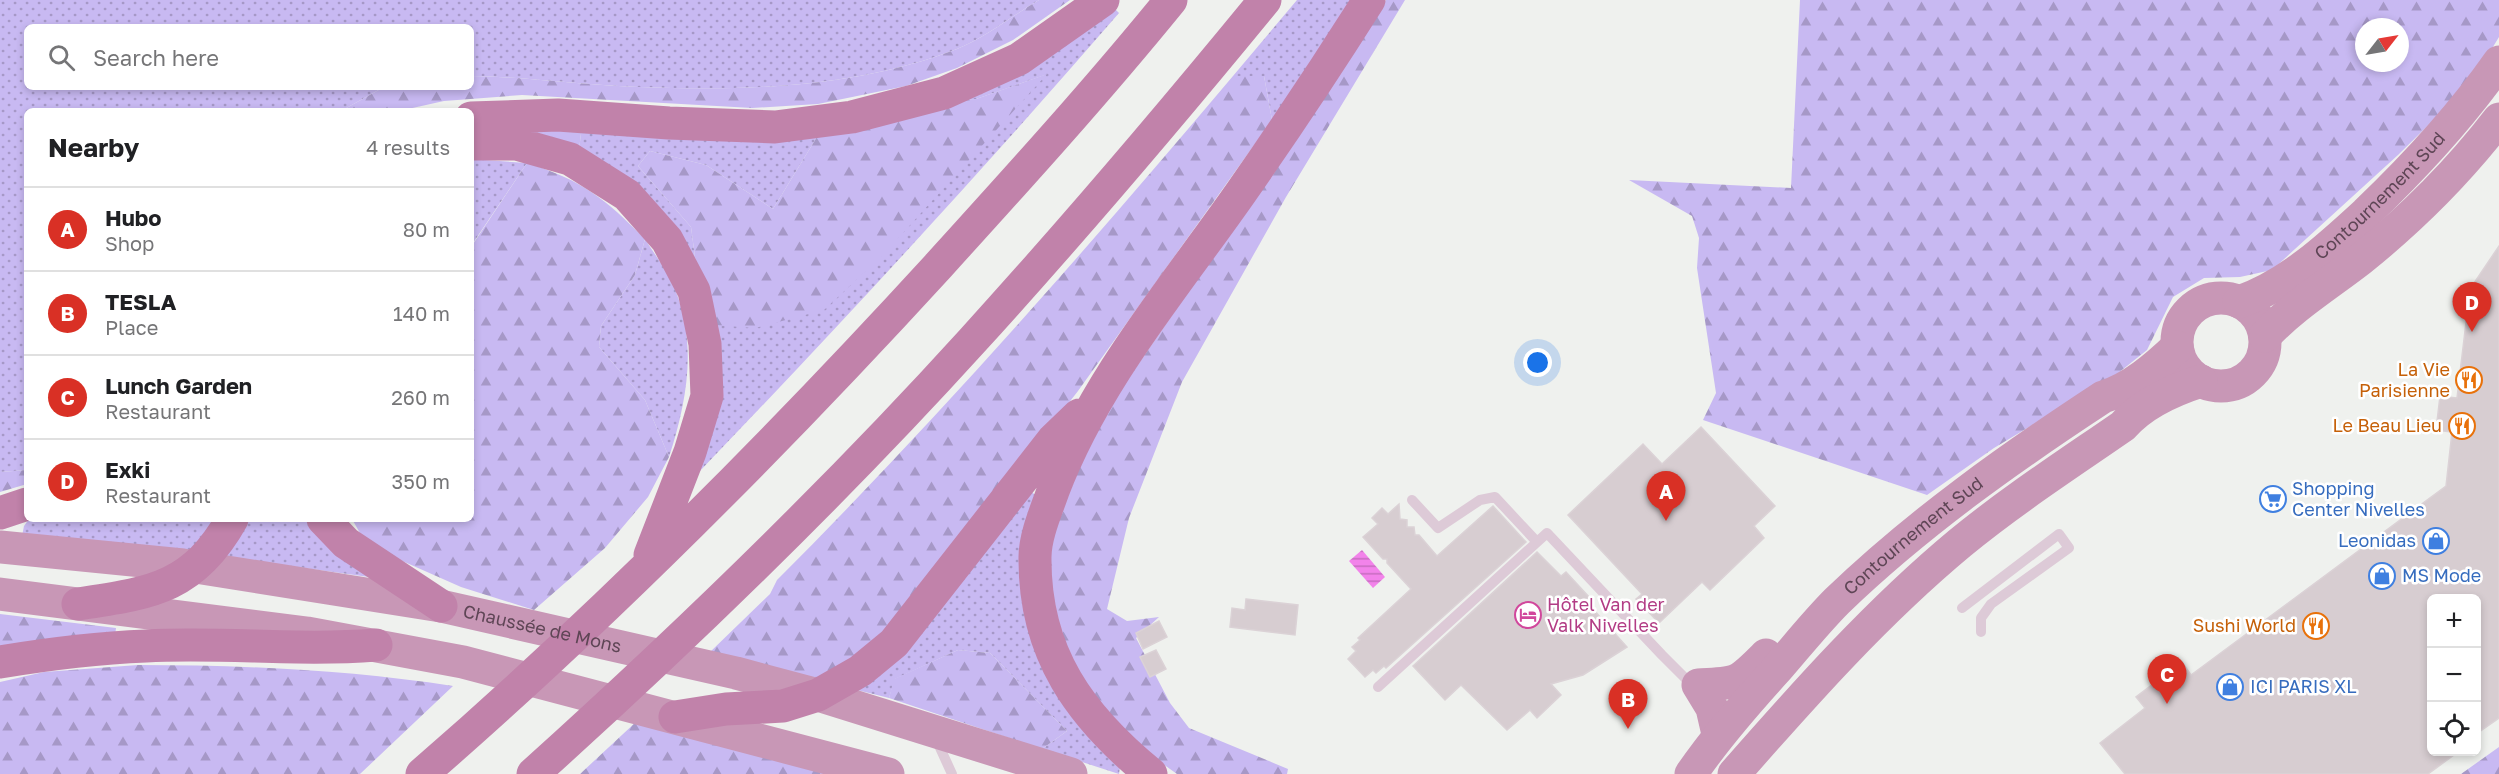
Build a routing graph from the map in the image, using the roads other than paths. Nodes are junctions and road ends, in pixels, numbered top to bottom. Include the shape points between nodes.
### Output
1 (1103, 0) edge
2 (1171, 0) edge
3 (1265, 0) edge
4 (1369, 0) edge
5 (2499, 62) edge
6 (474, 118) edge
7 (2499, 119) edge
8 (474, 144) edge
9 (2486, 144) edge
10 (2239, 302) junction
11 (2265, 336) junction
12 (2177, 346) junction
13 (2201, 381) junction
14 (1094, 402) junction
15 (1413, 500) dead end
16 (24, 505) edge
17 (0, 513) edge
18 (230, 522) edge
19 (326, 522) edge
20 (1537, 542) junction
21 (0, 548) edge
22 (196, 567) junction
23 (646, 567) junction
24 (0, 594) edge
25 (1837, 602) junction
26 (78, 604) junction
27 (441, 606) junction
28 (1962, 608) dead end
29 (1982, 632) dead end
30 (376, 645) junction
31 (0, 662) edge
32 (1698, 685) junction
33 (1378, 687) dead end
34 (818, 694) junction
35 (675, 717) junction
36 (932, 730) junction
37 (1718, 734) junction
38 (536, 771) edge
39 (422, 774) edge
40 (888, 774) edge
41 (952, 774) edge
42 (1071, 774) edge
43 (1151, 774) edge
44 (1673, 774) edge
45 (1691, 774) edge
46 (1734, 774) edge

1 - 6 highway via 1019,59 944,93 852,117 775,127 558,115
2 - 23 highway via 1030,165 911,295
3 - 38 highway via 1090,208 855,465 733,587
4 - 14 highway via 1263,161
5 - 10 highway, Contournement Sud via 2448,131 2341,236 2275,286
7 - 9 highway, Contournement Sud
8 - 23 highway via 517,144 570,159 627,195 667,240 694,291 705,344 707,396
9 - 11 highway, Contournement Sud via 2372,250
10 - 11 highway via 2251,310
10 - 12 highway via 2225,298 2195,306 2184,317
11 - 13 highway via 2262,359 2243,381 2214,386
12 - 13 highway via 2189,373
12 - 25 highway, Contournement Sud via 2144,374 2031,444 1953,501
13 - 46 highway, Contournement Sud via 2160,398 2130,418 1961,542 1885,610
14 - 34 highway via 1053,440 894,643 860,671
14 - 43 highway via 1045,514 1035,555 1038,606 1050,648 1069,687 1089,716
15 - 20 lane via 1438,528 1480,500 1495,497
16 - 17 highway
18 - 22 highway
19 - 27 highway via 346,543
20 - 32 lane via 1547,533 1662,655 1686,679
20 - 33 lane
21 - 22 highway, Chaussée de Mons
22 - 26 highway via 174,582 150,591
22 - 27 highway, Chaussée de Mons
23 - 39 highway
24 - 26 highway
25 - 32 highway via 1782,638 1742,679
25 - 37 highway, Contournement Sud
26 - 30 highway
27 - 34 highway, Chaussée de Mons
28 - 29 lane via 2059,534 2069,548 1992,604 1981,618
30 - 31 highway via 147,645
30 - 35 highway via 463,662
32 - 37 highway via 1712,708
34 - 35 highway via 783,706 726,708
34 - 36 highway, Chaussée de Mons
35 - 40 highway
36 - 41 lane
36 - 42 highway, Chaussée de Mons
37 - 44 highway via 1682,761
37 - 45 highway, Contournement Sud

